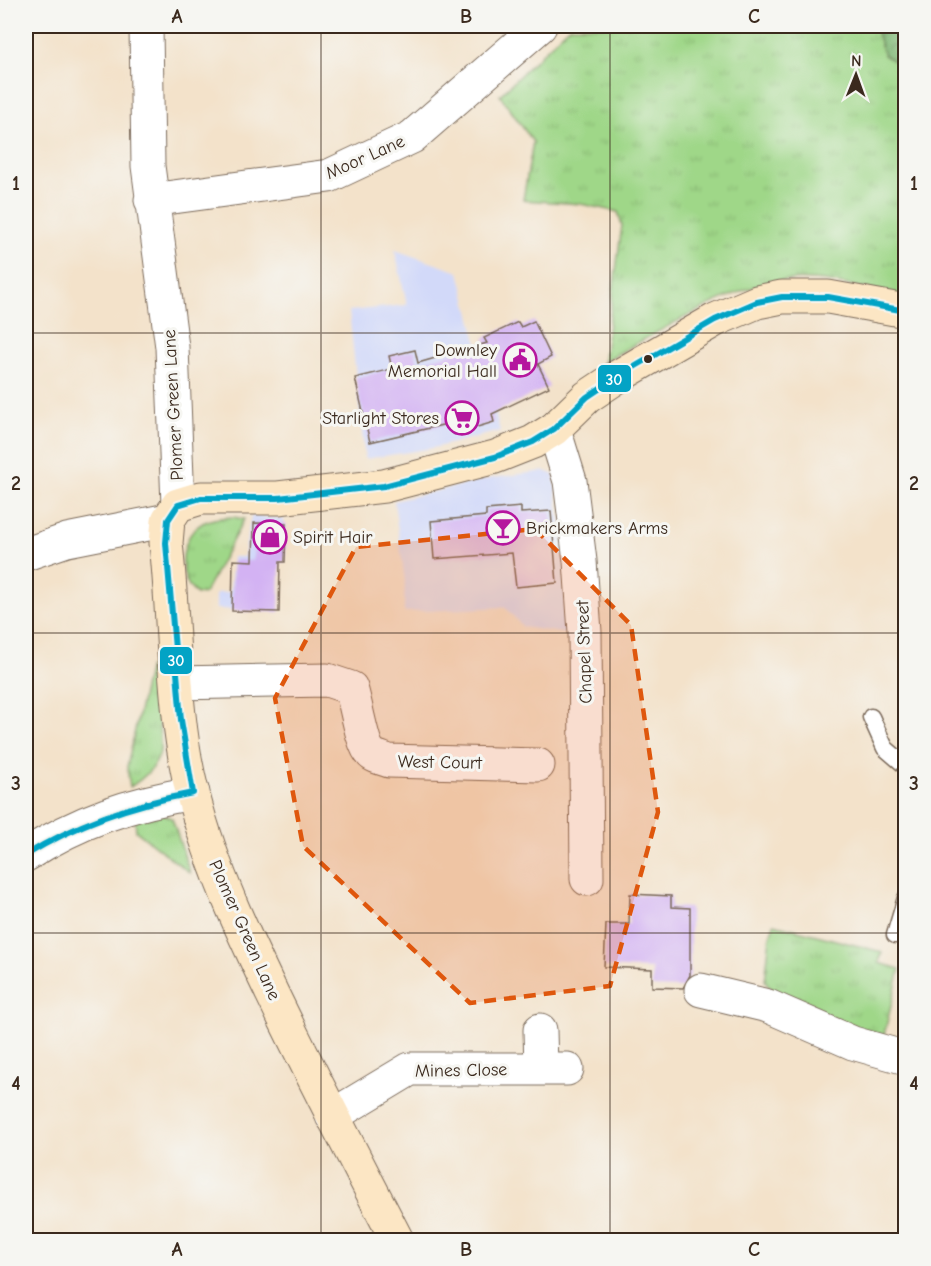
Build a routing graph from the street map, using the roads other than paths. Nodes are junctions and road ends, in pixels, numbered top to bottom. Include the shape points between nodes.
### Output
1 (146, 26) edge
2 (540, 26) edge
3 (151, 200) junction
4 (906, 310) edge
5 (554, 429) junction
6 (173, 512) junction
7 (26, 554) edge
8 (178, 683) junction
9 (870, 717) dead end
10 (538, 765) dead end
11 (906, 766) edge
12 (193, 793) junction
13 (28, 849) edge
14 (587, 879) dead end
15 (906, 898) edge
16 (895, 935) dead end
17 (701, 990) dead end
18 (540, 1030) dead end
19 (906, 1058) edge
20 (332, 1116) junction
21 (397, 1240) edge

1 - 3 street, Plomer Green Lane via 146,133
2 - 3 street, Moor Lane via 412,137 328,176
3 - 6 street, Plomer Green Lane via 172,347
4 - 5 street via 828,297 782,297 757,302 715,320 617,377 587,396
5 - 6 street via 495,457 384,486 287,497 201,498
5 - 14 street, Chapel Street via 570,481 580,561 585,632
6 - 7 street
6 - 8 street, Plomer Green Lane via 166,543
8 - 10 street, West Court via 327,680 351,688 359,711 361,735 371,753 389,761
8 - 12 street, Plomer Green Lane
9 - 11 lane via 885,748
12 - 13 street via 115,810
12 - 20 street, Plomer Green Lane via 208,848 235,917
15 - 16 lane
17 - 19 street via 768,1006 853,1043
18 - 20 street, Mines Close via 554,1069 410,1069
20 - 21 street, Plomer Green Lane

